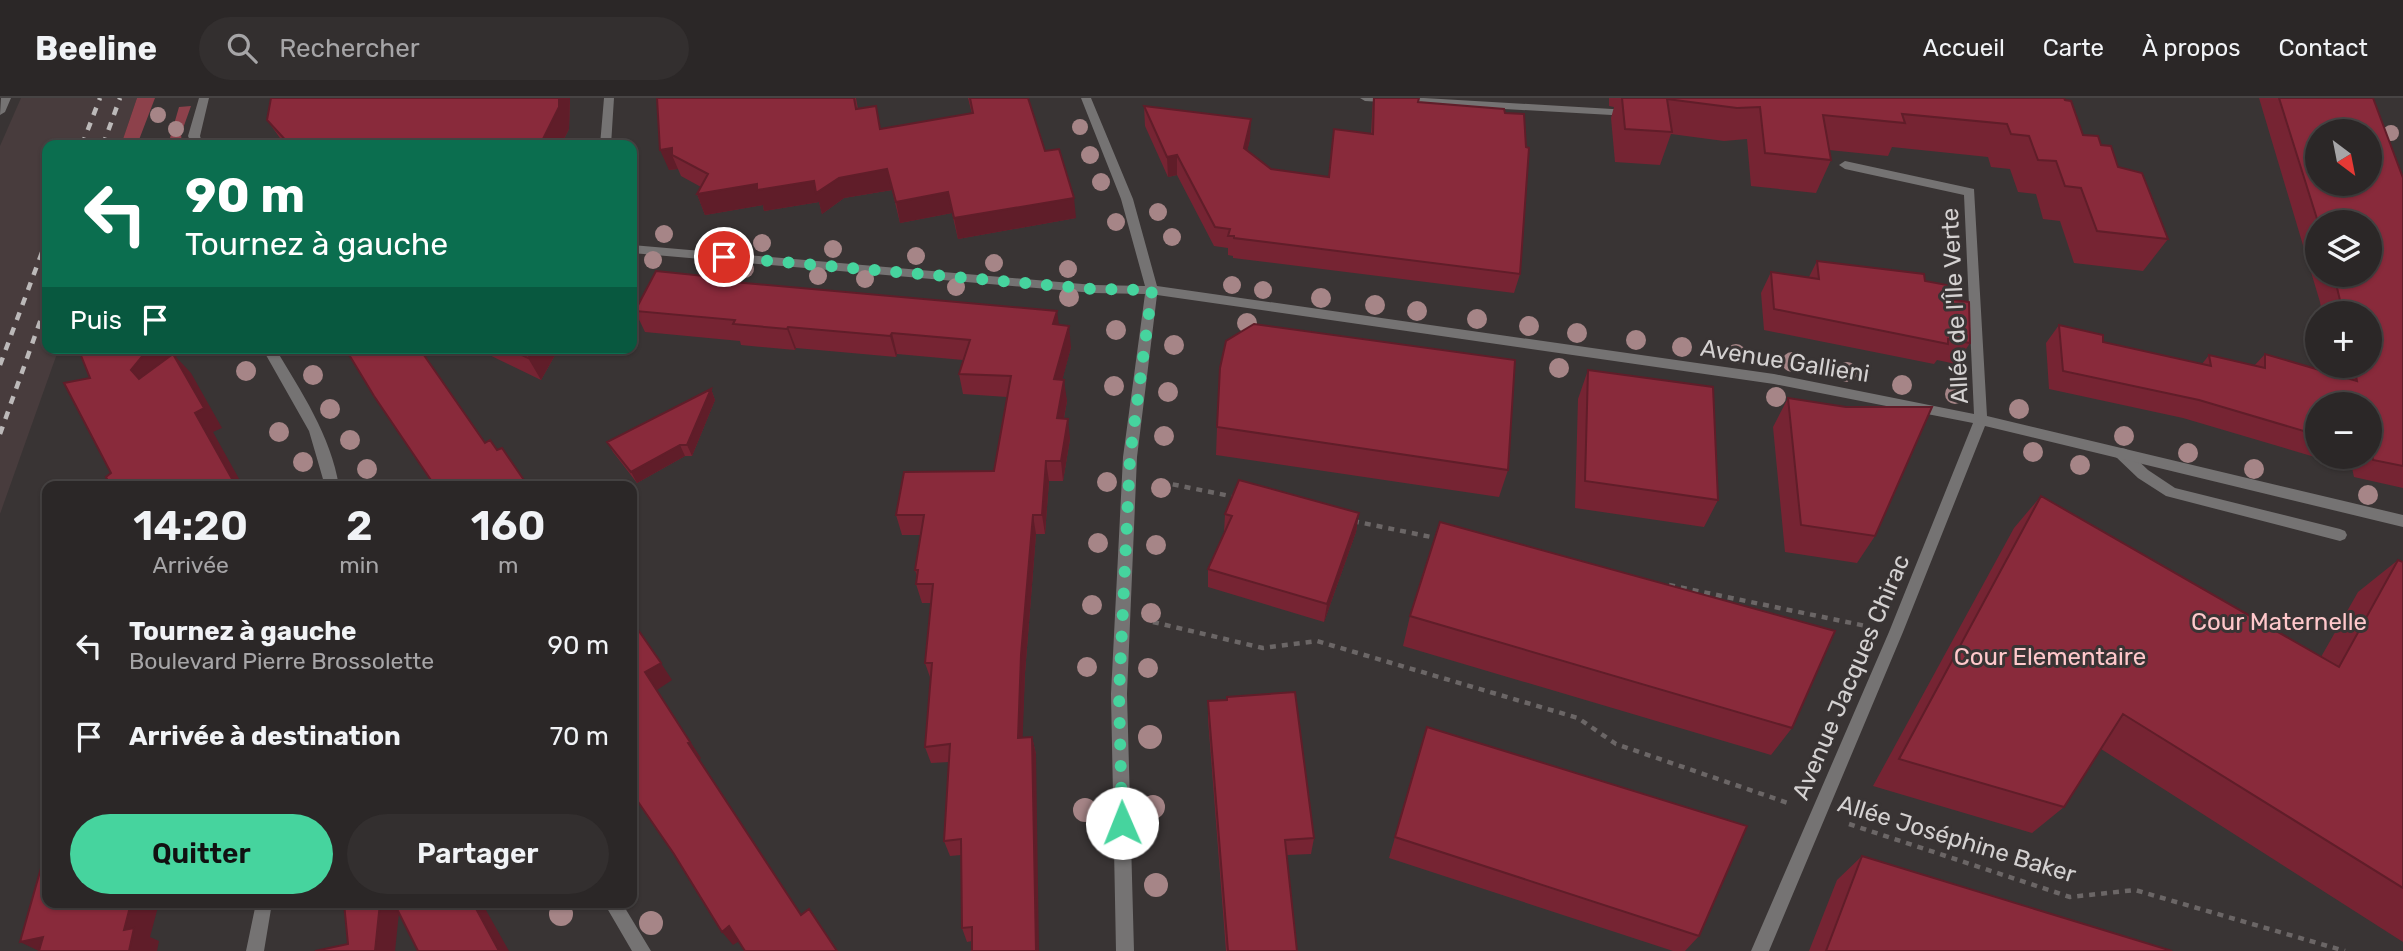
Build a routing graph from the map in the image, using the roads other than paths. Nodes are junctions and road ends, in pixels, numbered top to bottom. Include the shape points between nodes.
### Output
1 (6, 98) edge
2 (204, 98) edge
3 (609, 98) edge
4 (1086, 98) edge
5 (1365, 98) edge
6 (0, 112) edge
7 (1645, 114) edge
8 (195, 140) edge
9 (606, 140) edge
10 (1845, 165) dead end
11 (637, 249) edge
12 (1152, 290) junction
13 (272, 354) edge
14 (1981, 420) junction
15 (2121, 453) junction
16 (331, 481) edge
17 (2403, 521) edge
18 (2340, 535) dead end
19 (263, 908) edge
20 (615, 908) edge
21 (255, 951) edge
22 (642, 951) edge
23 (1125, 951) edge
24 (1760, 951) edge

1 - 6 street
2 - 8 street
3 - 9 street
4 - 12 street via 1127,199
5 - 7 street
10 - 14 street, Allée de l'Île Verte via 1970,192
11 - 12 street, Avenue Gallieni via 1094,289
12 - 14 street, Avenue Gallieni via 1774,379
12 - 23 street via 1130,475 1119,694
13 - 16 street via 316,428
14 - 15 street, Avenue Gallieni
14 - 24 street, Avenue Jacques Chirac
15 - 17 street, Avenue Gallieni
15 - 18 street via 2171,492
19 - 21 street
20 - 22 street

